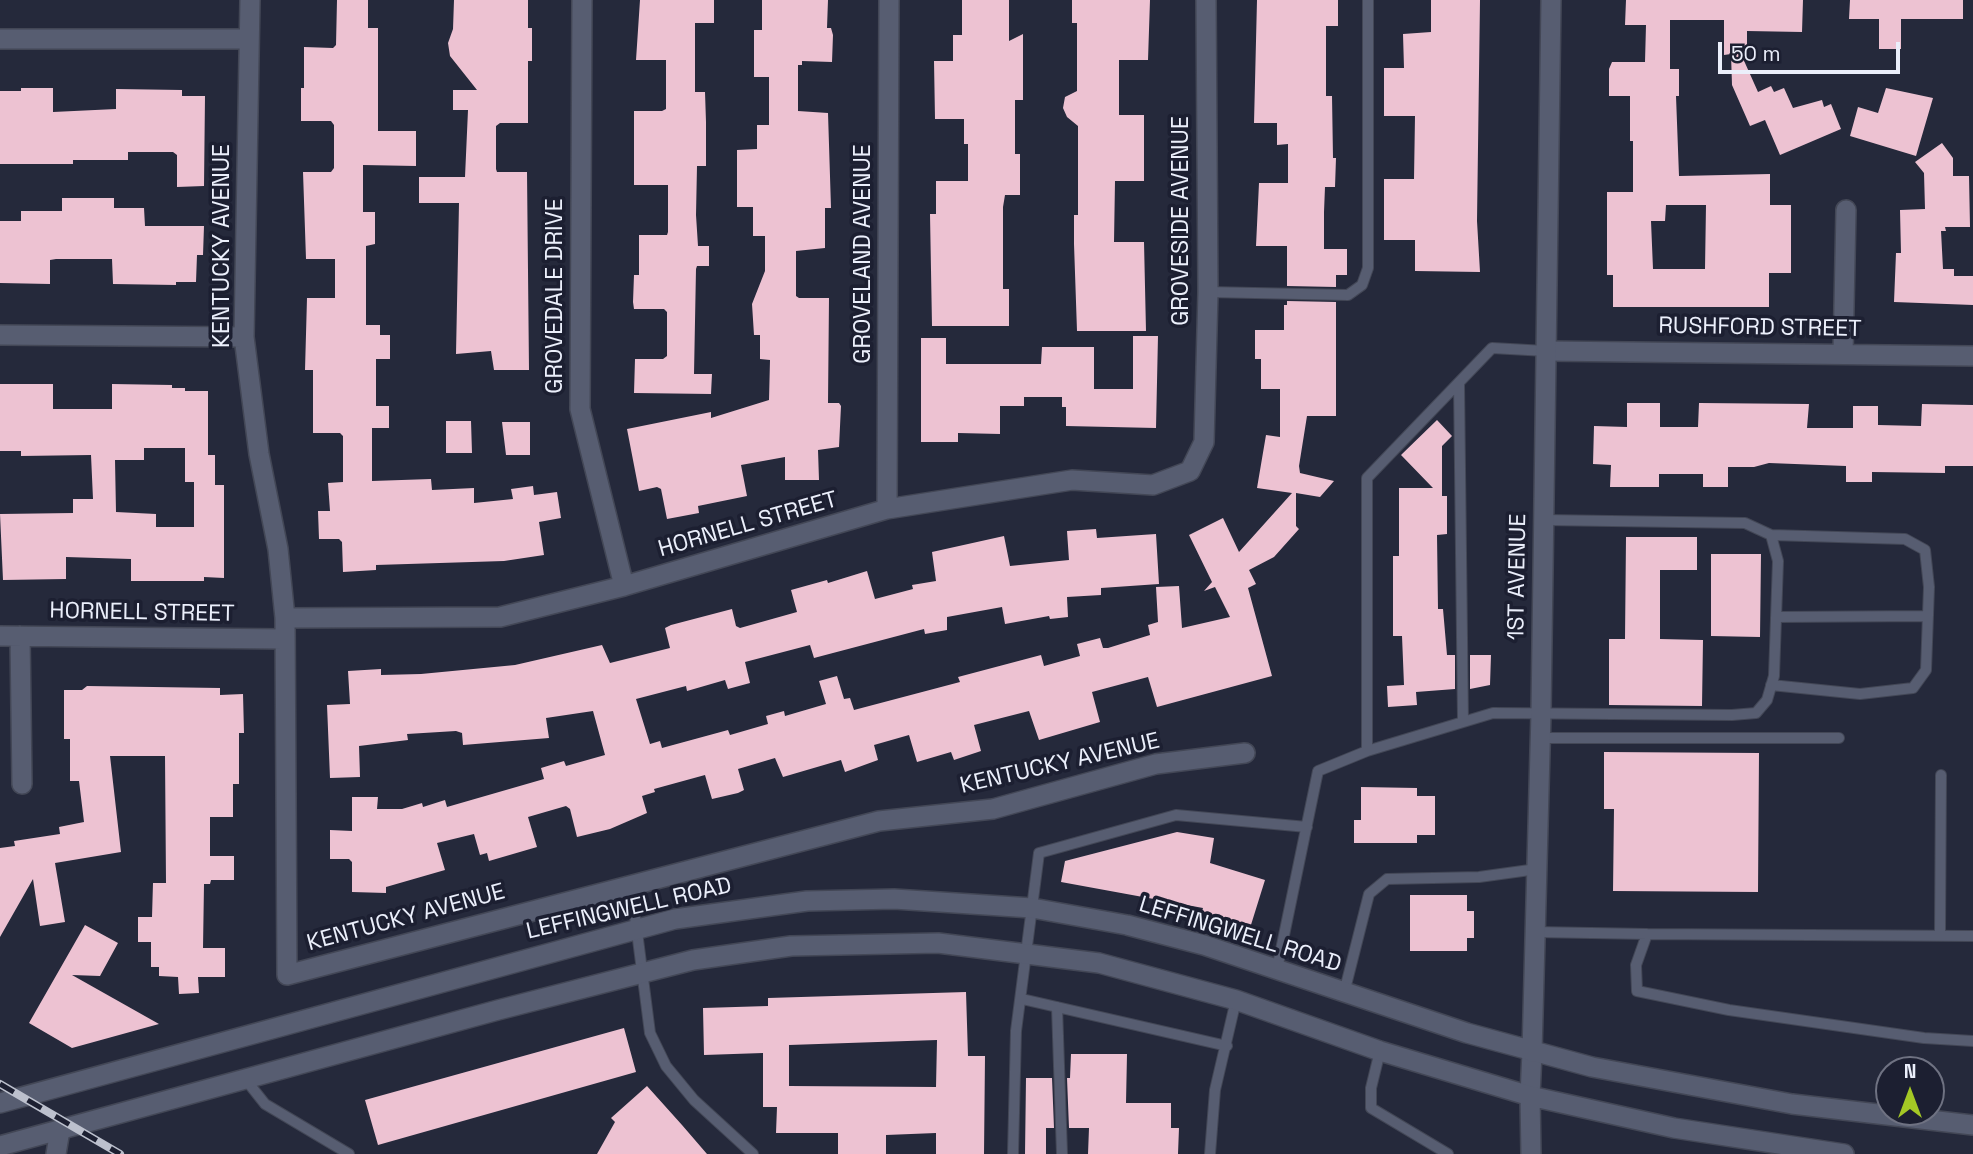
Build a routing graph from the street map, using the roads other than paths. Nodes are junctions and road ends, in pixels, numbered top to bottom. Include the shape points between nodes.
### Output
1 (250, 0) edge
2 (582, 0) edge
3 (889, 0) edge
4 (1206, 0) edge
5 (1368, 0) edge
6 (1551, 0) edge
7 (249, 38) junction
8 (0, 39) edge
9 (1846, 210) dead end
10 (1208, 292) junction
11 (0, 335) edge
12 (244, 337) junction
13 (1546, 351) junction
14 (1843, 354) junction
15 (1973, 356) edge
16 (1459, 383) junction
17 (1204, 442) joint
18 (887, 509) junction
19 (1544, 520) junction
20 (1771, 535) junction
21 (624, 586) junction
22 (1928, 616) junction
23 (1776, 617) junction
24 (285, 618) junction
25 (0, 636) edge
26 (20, 636) junction
27 (283, 639) junction
28 (1771, 685) junction
29 (1541, 713) junction
30 (1463, 722) junction
31 (1540, 738) junction
32 (1839, 738) dead end
33 (1367, 751) junction
34 (1245, 754) dead end
35 (1941, 775) dead end
36 (22, 784) dead end
37 (1307, 827) junction
38 (1537, 869) junction
39 (630, 884) junction
40 (1032, 908) junction
41 (637, 929) junction
42 (1535, 932) junction
43 (1940, 933) junction
44 (1647, 934) junction
45 (1973, 936) edge
46 (1026, 952) junction
47 (1277, 969) junction
48 (643, 972) junction
49 (1344, 993) junction
50 (1022, 999) junction
51 (1236, 1000) junction
52 (1057, 1007) junction
53 (1973, 1041) edge
54 (1227, 1046) junction
55 (1380, 1051) junction
56 (1532, 1052) junction
57 (246, 1080) junction
58 (1530, 1096) junction
59 (0, 1103) edge
60 (1973, 1125) edge
61 (61, 1130) junction
62 (0, 1146) edge
63 (56, 1154) edge
64 (349, 1154) edge
65 (753, 1154) edge
66 (1013, 1154) edge
67 (1062, 1154) edge
68 (1210, 1154) edge
69 (1448, 1154) edge
70 (1531, 1154) edge
71 (1844, 1154) edge

1 - 7 street, KENTUCKY AVENUE
2 - 21 street, GROVEDALE DRIVE via 580,409
3 - 18 street, GROVELAND AVENUE
4 - 10 street, GROVESIDE AVENUE
5 - 10 lane via 1368,268 1362,285 1348,296
6 - 13 street, 1ST AVENUE
7 - 8 street
7 - 12 street, KENTUCKY AVENUE
9 - 14 street
10 - 17 street, GROVESIDE AVENUE
11 - 12 street
12 - 24 street, KENTUCKY AVENUE
13 - 14 street, RUSHFORD STREET
13 - 16 lane via 1492,348
13 - 19 street, 1ST AVENUE
14 - 15 street, RUSHFORD STREET
16 - 30 lane
16 - 33 lane via 1367,478
17 - 18 street, HORNELL STREET via 1190,471 1153,485 1072,480
18 - 21 street, HORNELL STREET
19 - 20 lane via 1745,523
19 - 29 street, 1ST AVENUE
20 - 22 lane via 1905,539 1925,550
20 - 23 lane via 1778,561
21 - 24 street, HORNELL STREET via 500,617
22 - 23 lane
22 - 28 lane via 1926,670 1913,688 1860,694
23 - 28 lane
24 - 27 street, KENTUCKY AVENUE
25 - 26 street, HORNELL STREET
26 - 27 street, HORNELL STREET
26 - 36 street
27 - 39 street, KENTUCKY AVENUE via 288,975
28 - 29 lane via 1767,700 1756,713
29 - 30 lane via 1493,713
29 - 31 street, 1ST AVENUE
30 - 33 lane
31 - 32 lane
31 - 38 street, 1ST AVENUE
33 - 37 lane via 1318,771
34 - 39 street, KENTUCKY AVENUE via 1156,764 993,809 879,821
35 - 43 lane
37 - 40 lane via 1176,815 1040,853
37 - 47 lane
38 - 42 street, 1ST AVENUE
38 - 49 lane via 1479,877 1387,879 1369,894
39 - 41 lane
40 - 41 street, LEFFINGWELL ROAD via 894,899 807,901 715,912
40 - 46 lane
40 - 47 street, LEFFINGWELL ROAD via 1126,925
41 - 48 lane
41 - 59 street, LEFFINGWELL ROAD
42 - 44 lane
42 - 56 street, 1ST AVENUE
43 - 44 lane
43 - 45 lane
44 - 53 lane via 1636,965 1637,991 1729,1010
46 - 48 street via 938,943 818,945 694,960
46 - 50 lane
46 - 51 street via 1098,964
47 - 49 street, LEFFINGWELL ROAD
48 - 57 street
48 - 65 lane via 650,1033 666,1066 694,1100
49 - 56 street, LEFFINGWELL ROAD
50 - 52 lane
50 - 66 lane via 1016,1031
51 - 54 lane
51 - 55 street
52 - 54 lane
52 - 67 lane
54 - 68 lane via 1214,1090
55 - 58 street
55 - 69 lane via 1371,1108
56 - 58 street, 1ST AVENUE
56 - 60 street, LEFFINGWELL ROAD via 1734,1095
57 - 61 street
57 - 64 lane via 265,1104
58 - 70 street, 1ST AVENUE
58 - 71 street via 1674,1128
61 - 62 street
61 - 63 street

